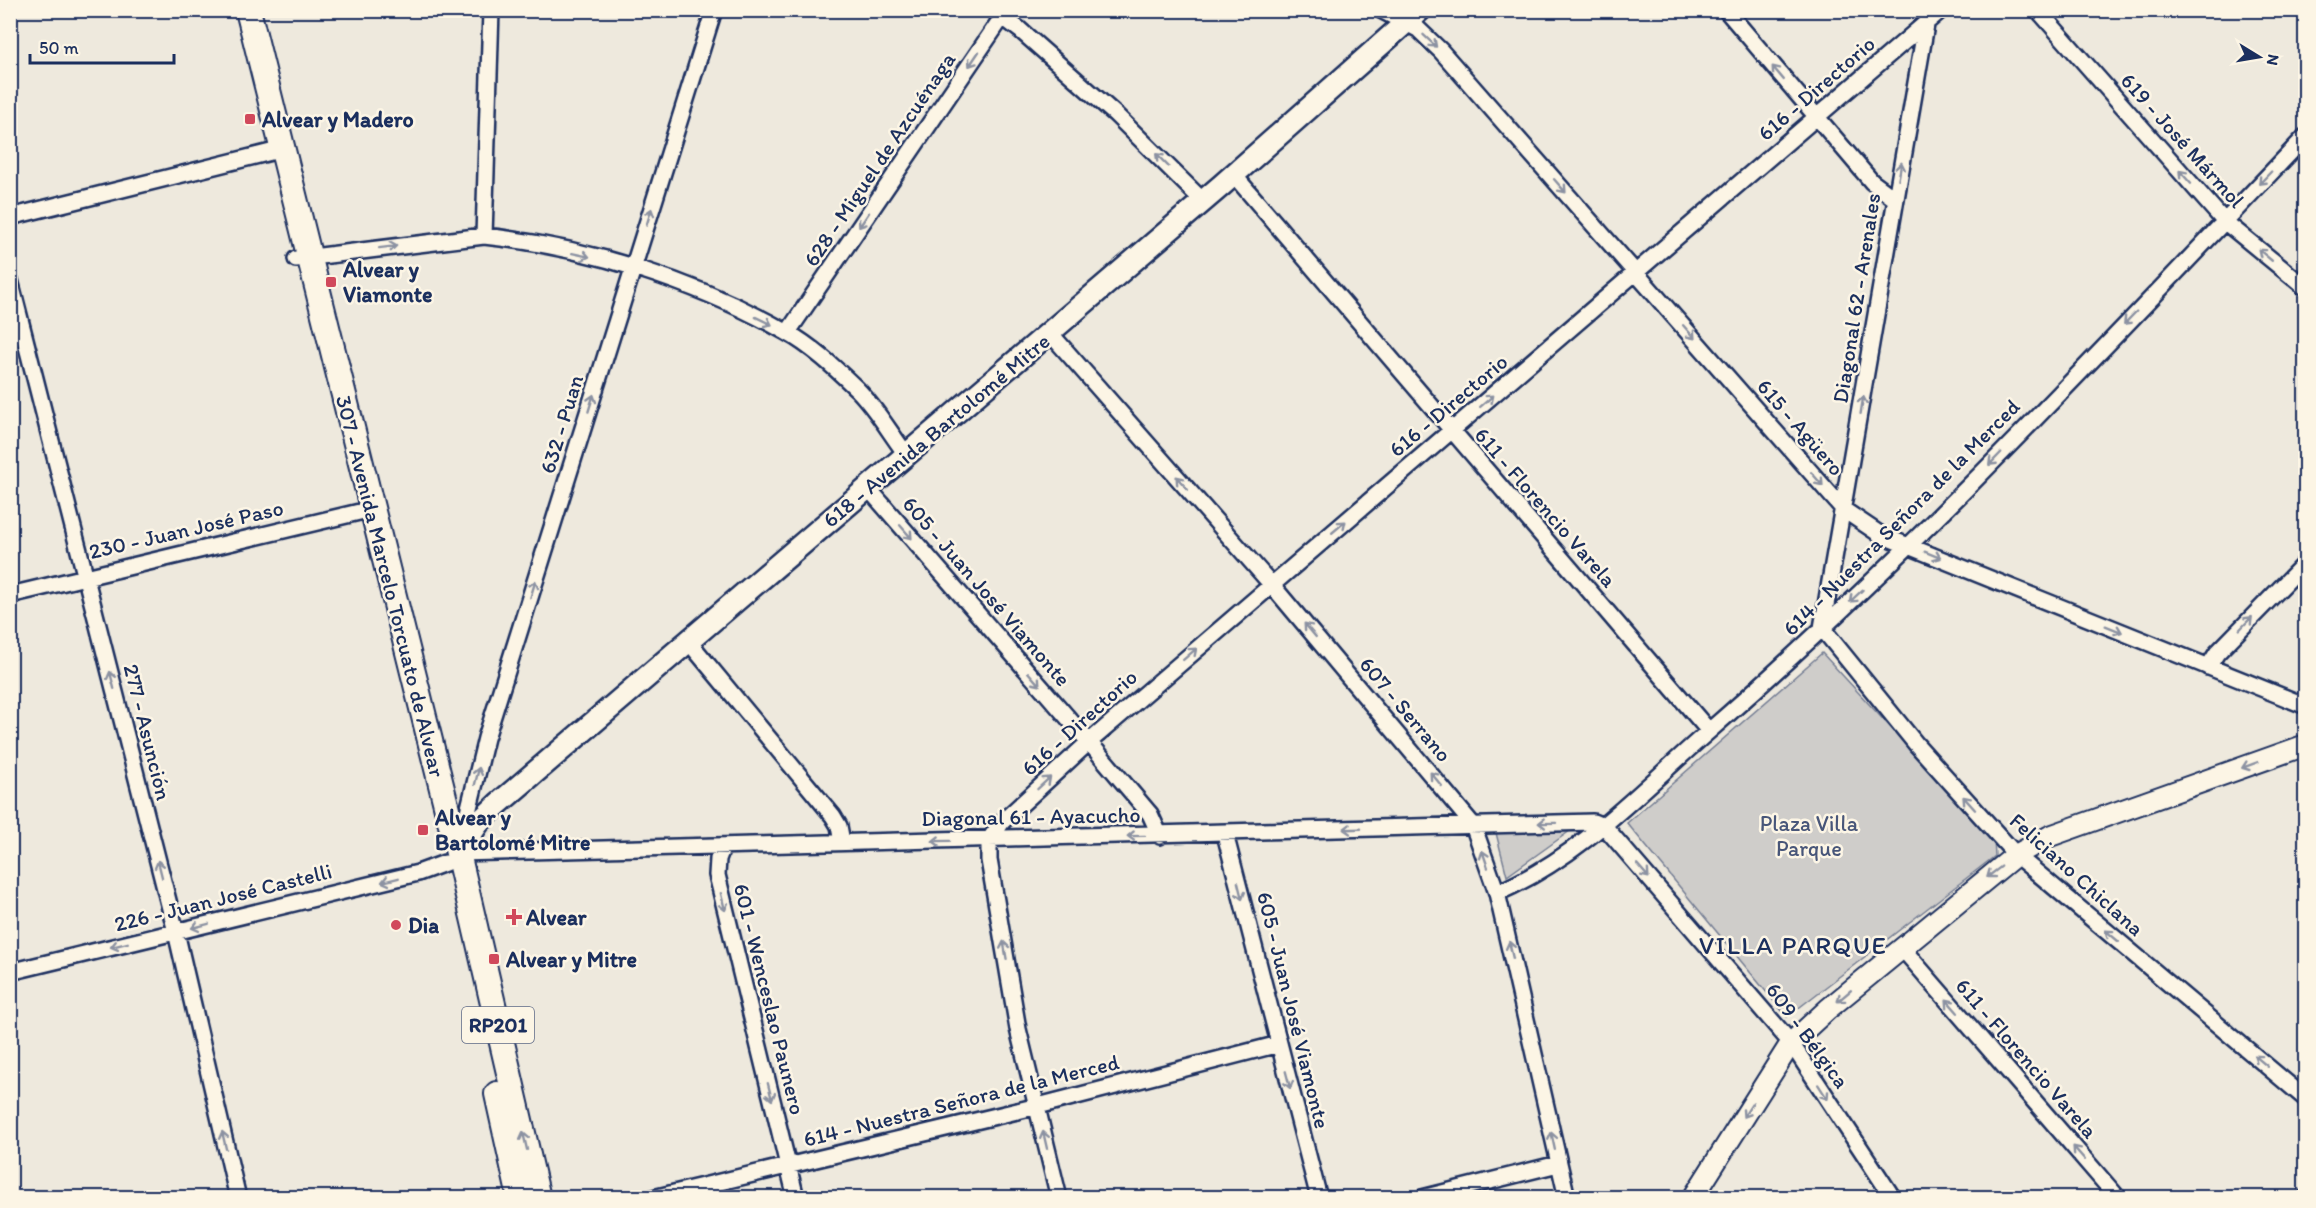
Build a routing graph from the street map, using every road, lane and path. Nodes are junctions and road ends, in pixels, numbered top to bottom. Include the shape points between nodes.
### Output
1 (234, 10) edge
2 (248, 10) edge
3 (491, 10) edge
4 (714, 10) edge
5 (1381, 10) edge
6 (1726, 10) edge
7 (1941, 10) edge
8 (2038, 10) edge
9 (1001, 13) edge
10 (1413, 17) edge
11 (1927, 17) edge
12 (1815, 118) junction
13 (2306, 135) edge
14 (276, 151) junction
15 (1234, 175) junction
16 (1895, 199) junction
17 (1203, 201) junction
18 (10, 217) edge
19 (2224, 221) junction
20 (484, 236) junction
21 (303, 258) junction
22 (633, 268) junction
23 (1637, 273) junction
24 (10, 280) edge
25 (2306, 288) edge
26 (788, 332) junction
27 (1050, 333) junction
28 (1451, 432) junction
29 (906, 454) junction
30 (868, 488) junction
31 (365, 510) junction
32 (1844, 510) junction
33 (1911, 546) junction
34 (2306, 562) edge
35 (85, 576) junction
36 (1271, 584) junction
37 (10, 595) edge
38 (1822, 628) junction
39 (689, 642) junction
40 (2208, 667) junction
41 (2306, 706) edge
42 (1709, 731) junction
43 (1089, 742) junction
44 (2306, 746) edge
45 (1473, 825) junction
46 (1605, 826) junction
47 (1225, 834) junction
48 (1160, 836) junction
49 (989, 840) junction
50 (842, 842) junction
51 (723, 846) junction
52 (2016, 855) junction
53 (452, 858) junction
54 (1497, 893) junction
55 (176, 932) junction
56 (1902, 948) junction
57 (10, 972) edge
58 (1791, 1043) junction
59 (1279, 1044) junction
60 (2306, 1099) edge
61 (1038, 1106) junction
62 (1558, 1164) junction
63 (788, 1165) junction
64 (237, 1197) edge
65 (520, 1197) edge
66 (538, 1197) edge
67 (653, 1197) edge
68 (795, 1197) edge
69 (1059, 1197) edge
70 (1319, 1197) edge
71 (1422, 1197) edge
72 (1567, 1197) edge
73 (1693, 1197) edge
74 (1893, 1197) edge
75 (2118, 1197) edge

1 - 14 main road, 307 - Avenida Marcelo Torcuato de Alvear
2 - 14 main road, 307 - Avenida Marcelo Torcuato de Alvear
3 - 20 street
22 -> 4 street, 632 - Puan
5 - 10 street, 615 - Agüero
12 -> 6 street
7 - 11 street, 616 - Directorio
19 -> 8 street, 619 - José Mármol
17 -> 9 street via 1115,114
9 -> 26 street, 628 - Miguel de Azcuénaga
10 - 15 main road, 618 - Avenida Bartolomé Mitre
10 -> 23 street, 615 - Agüero via 1418,29
11 - 12 street, 616 - Directorio
16 -> 11 street, Diagonal 62 - Arenales
12 - 16 street via 1872,182
12 - 23 street, 616 - Directorio
13 -> 19 street, 614 - Nuestra Señora de la Merced
14 - 18 street
14 - 21 main road, 307 - Avenida Marcelo Torcuato de Alvear
15 - 17 main road, 618 - Avenida Bartolomé Mitre
15 - 28 street, 611 - Florencio Varela
32 -> 16 street, Diagonal 62 - Arenales
17 - 27 main road, 618 - Avenida Bartolomé Mitre
25 -> 19 street, 619 - José Mármol
19 -> 33 street, 614 - Nuestra Señora de la Merced
21 -> 20 street
20 -> 22 street
21 - 31 main road, 307 - Avenida Marcelo Torcuato de Alvear
22 -> 26 street via 705,293
53 -> 22 street, 632 - Puan
28 -> 23 street, 616 - Directorio
23 -> 32 street, 615 - Agüero
24 - 35 street, 277 - Asunción
26 - 29 street via 858,391
27 - 29 main road, 618 - Avenida Bartolomé Mitre
36 -> 27 street, 607 - Serrano
36 -> 28 street, 616 - Directorio
28 - 42 street, 611 - Florencio Varela
29 - 30 main road, 618 - Avenida Bartolomé Mitre
30 - 39 main road, 618 - Avenida Bartolomé Mitre
30 -> 43 street, 605 - Juan José Viamonte
31 - 35 street, 230 - Juan José Paso
31 - 53 main road, 307 - Avenida Marcelo Torcuato de Alvear
32 - 33 street, 615 - Agüero via 1881,535
32 - 38 street, Diagonal 62 - Arenales
33 -> 38 street, 614 - Nuestra Señora de la Merced
33 -> 40 street, 615 - Agüero
40 -> 34 street
35 - 37 street, 230 - Juan José Paso
55 -> 35 street, 277 - Asunción
43 -> 36 street, 616 - Directorio
45 -> 36 street, 607 - Serrano
38 - 42 street, 614 - Nuestra Señora de la Merced
52 -> 38 street, Feliciano Chiclana via 1916,744
39 - 50 street via 833,816
39 - 53 main road, 618 - Avenida Bartolomé Mitre via 498,804
40 - 41 street, 615 - Agüero
42 - 46 street, 614 - Nuestra Señora de la Merced
43 - 48 street, 605 - Juan José Viamonte via 1150,814
49 -> 43 street, 616 - Directorio via 1002,822
44 -> 52 street via 2050,836
46 -> 45 street, Diagonal 61 - Ayacucho via 1593,822
45 -> 47 street, Diagonal 61 - Ayacucho
54 -> 45 street, 607 - Serrano
46 - 54 street, 614 - Nuestra Señora de la Merced via 1519,883
46 -> 58 street, 609 - Bélgica
47 - 48 street, Diagonal 61 - Ayacucho
47 -> 59 street, 605 - Juan José Viamonte
48 -> 49 street, Diagonal 61 - Ayacucho
49 -> 50 street, Diagonal 61 - Ayacucho
61 -> 49 street via 1018,1029 989,860
50 - 51 street, Diagonal 61 - Ayacucho
51 - 53 street, Diagonal 61 - Ayacucho
51 -> 63 street, 601 - Wenceslao Paunero via 717,875
52 -> 56 street
60 -> 52 street, Feliciano Chiclana
53 -> 55 street, 226 - Juan José Castelli via 418,873
53 - 65 main road, 307 - Avenida Marcelo Torcuato de Alvear / RP201
66 -> 53 main road, 307 - Avenida Marcelo Torcuato de Alvear / RP201
62 -> 54 street, 607 - Serrano
55 -> 57 street, 226 - Juan José Castelli
64 -> 55 street, 277 - Asunción
56 -> 58 street
75 -> 56 street, 611 - Florencio Varela
58 -> 73 street
58 -> 74 street, 609 - Bélgica
59 - 61 street, 614 - Nuestra Señora de la Merced
59 -> 70 street, 605 - Juan José Viamonte
61 - 63 street, 614 - Nuestra Señora de la Merced
69 -> 61 street
62 - 71 street
62 - 72 street, 607 - Serrano
63 - 67 street, 614 - Nuestra Señora de la Merced
63 - 68 street, 601 - Wenceslao Paunero

